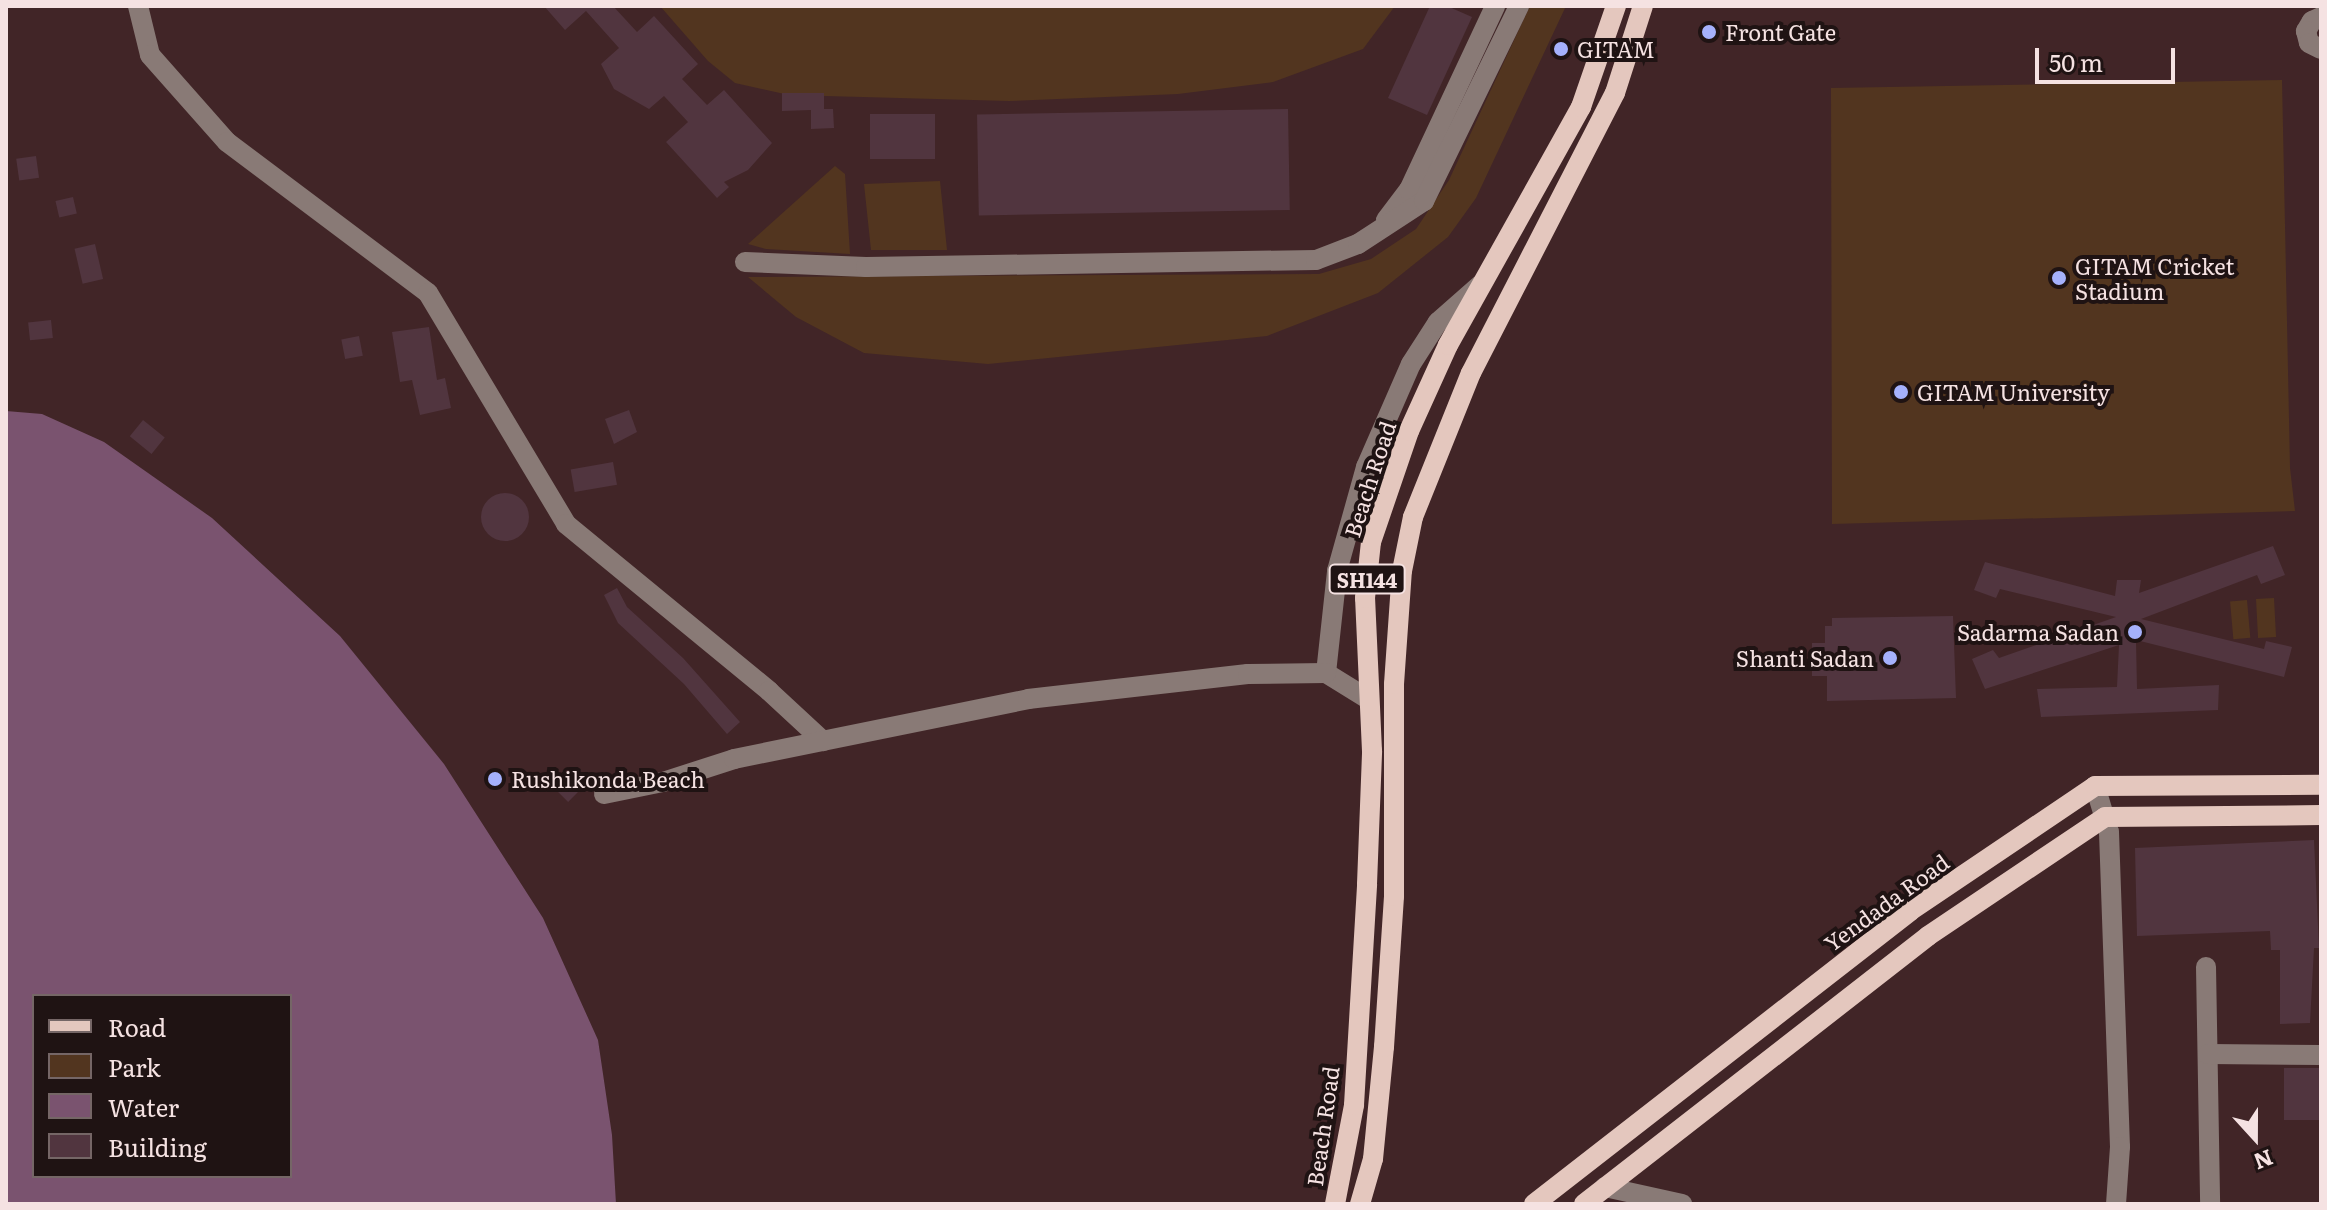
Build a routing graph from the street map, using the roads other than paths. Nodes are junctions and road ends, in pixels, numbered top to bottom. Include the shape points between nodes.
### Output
1 (138, 6) edge
2 (1495, 6) edge
3 (1519, 6) edge
4 (1616, 6) edge
5 (1643, 6) edge
6 (2321, 17) edge
7 (2321, 49) edge
8 (1379, 229) junction
9 (745, 262) dead end
10 (1483, 282) junction
11 (1326, 673) junction
12 (1368, 699) junction
13 (823, 741) junction
14 (2321, 785) edge
15 (2095, 786) junction
16 (604, 794) dead end
17 (2321, 815) edge
18 (2105, 817) junction
19 (2206, 967) dead end
20 (2208, 1054) junction
21 (2321, 1055) edge
22 (1605, 1187) junction
23 (1335, 1204) edge
24 (1360, 1204) edge
25 (1534, 1204) edge
26 (1584, 1204) edge
27 (1682, 1204) edge
28 (2116, 1204) edge
29 (2210, 1204) edge

1 - 13 street via 150,55 227,142 428,293 566,524
2 - 8 street via 1409,190
3 - 8 street via 1424,201
4 - 10 main road, Beach Road / SH144 via 1581,107
5 - 24 main road, SH144 via 1615,93 1471,373 1413,517 1402,571 1394,684 1394,896 1384,1047 1373,1159
6 - 7 street via 2306,31 2309,43
8 - 9 street via 1358,244 1316,260 866,267
10 - 11 street via 1438,322 1411,364 1366,467 1337,571
10 - 12 main road, Beach Road / SH144 via 1409,431 1371,542 1365,598
11 - 12 street
11 - 13 street via 1248,674 1028,699
12 - 23 main road, Beach Road / SH144 via 1372,781 1354,1105
13 - 16 street
14 - 15 main road
15 - 18 street
15 - 25 main road, Yendada Road via 1910,911
17 - 18 main road
18 - 22 main road via 1928,936
18 - 28 street via 2120,1147
19 - 20 street
20 - 21 street
20 - 29 street
22 - 26 main road
22 - 27 street

